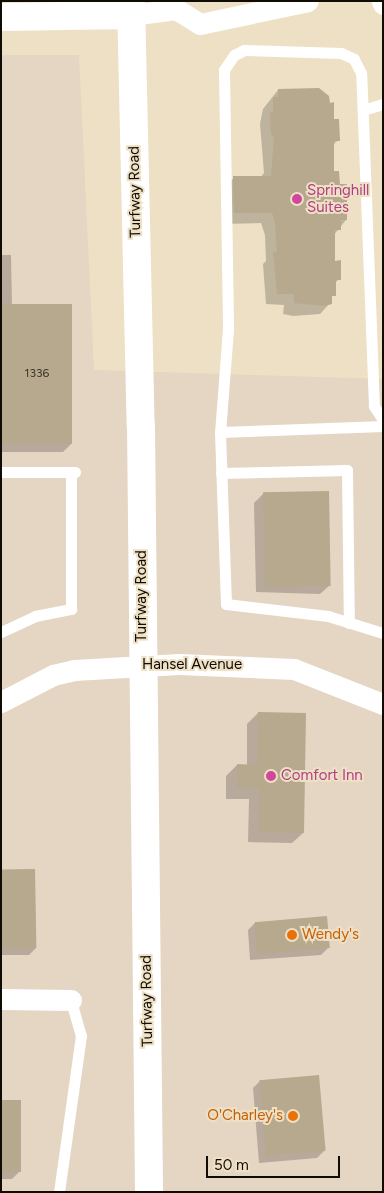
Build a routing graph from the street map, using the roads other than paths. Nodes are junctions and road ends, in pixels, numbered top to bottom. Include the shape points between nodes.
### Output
1 (308, 1) edge
2 (180, 5) edge
3 (131, 8) edge
4 (1, 17) edge
5 (383, 104) edge
6 (363, 110) junction
7 (383, 420) edge
8 (383, 426) edge
9 (220, 432) junction
10 (1, 472) edge
11 (221, 473) junction
12 (348, 622) junction
13 (1, 632) edge
14 (383, 633) edge
15 (143, 665) junction
16 (1, 702) edge
17 (383, 704) edge
18 (1, 999) edge
19 (71, 1000) joint
20 (59, 1192) edge
21 (149, 1192) edge

1 - 2 street via 200,24
2 - 3 street
3 - 4 main road
3 - 15 main road, Turfway Road
5 - 6 lane
6 - 7 lane via 374,406
6 - 9 lane via 361,73 354,59 341,52 244,50 234,55 224,70 228,329
8 - 9 lane
9 - 11 lane
10 - 13 lane via 73,472 71,609 35,616
11 - 12 lane via 226,604 328,616
11 - 12 lane via 347,470
12 - 14 lane
15 - 16 street, Hansel Avenue via 74,670 53,675
15 - 17 street, Hansel Avenue via 294,668
15 - 21 main road, Turfway Road
18 - 19 street
19 - 20 lane via 81,1036

